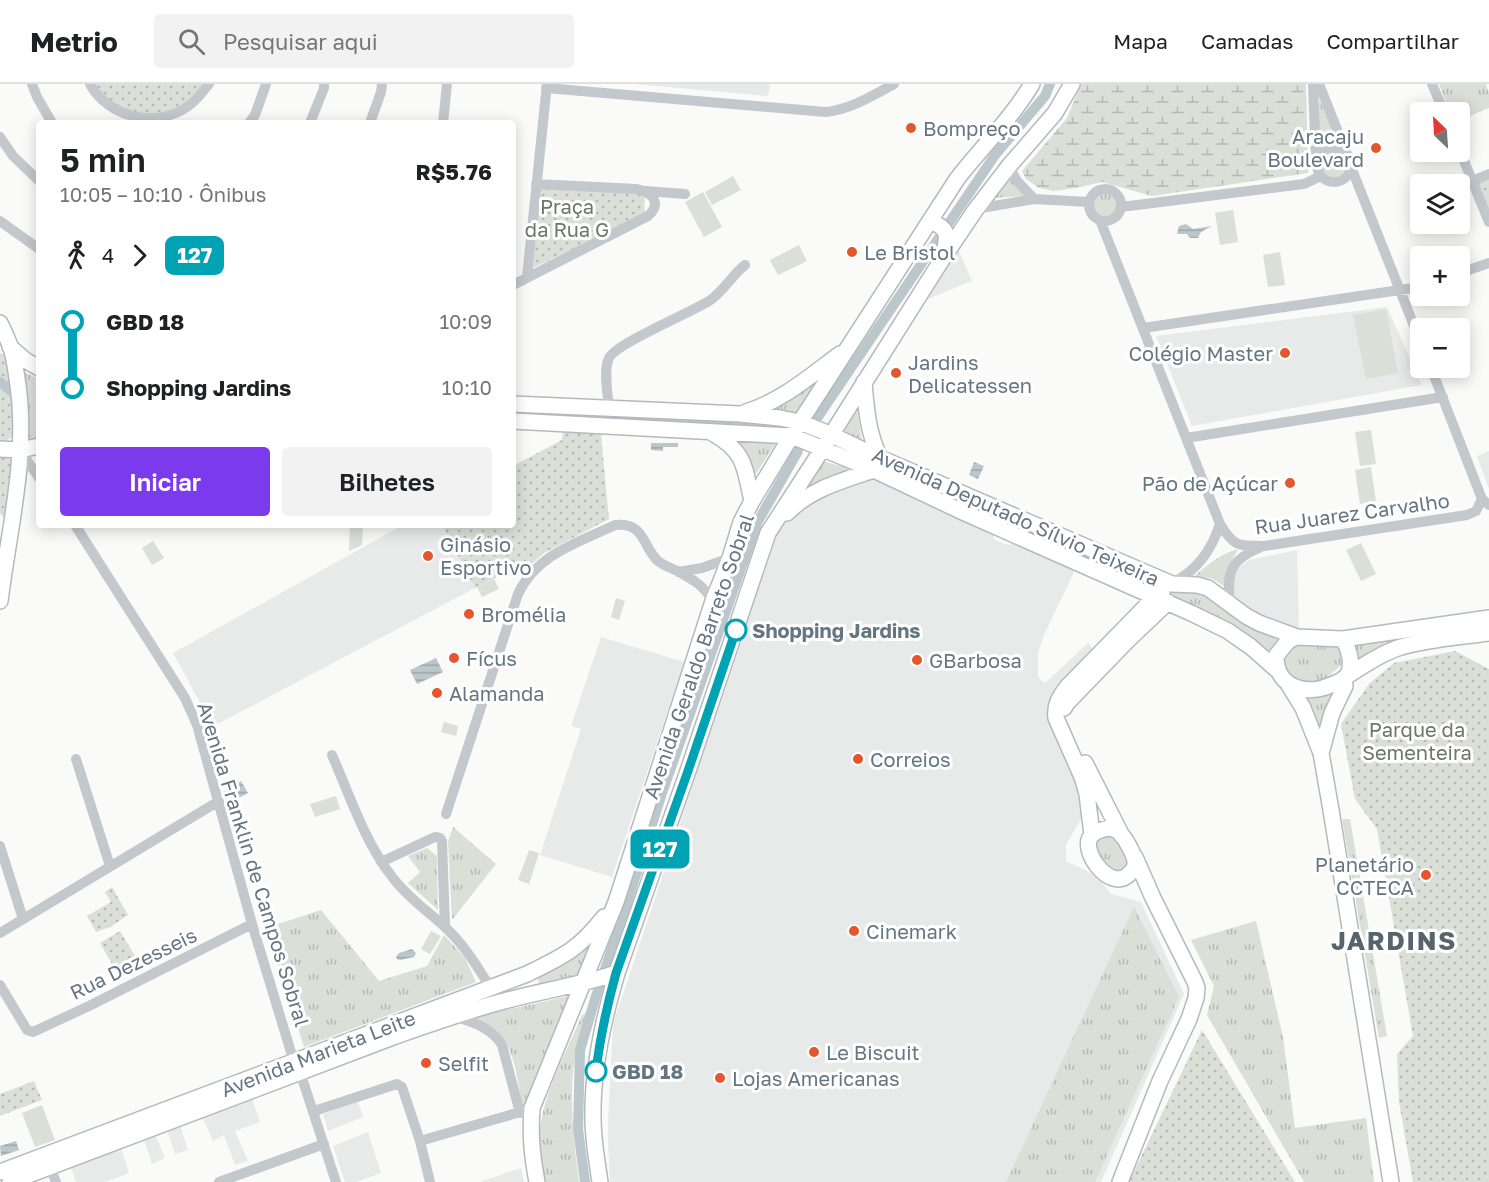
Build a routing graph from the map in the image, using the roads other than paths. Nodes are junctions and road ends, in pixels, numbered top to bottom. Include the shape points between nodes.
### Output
1 (32, 84) edge
2 (90, 84) edge
3 (209, 84) edge
4 (266, 84) edge
5 (324, 84) edge
6 (382, 84) edge
7 (447, 84) edge
8 (894, 84) edge
9 (1032, 84) edge
10 (1072, 84) edge
11 (1313, 84) edge
12 (1319, 84) edge
13 (1432, 84) edge
14 (547, 86) edge
15 (1440, 102) edge
16 (50, 120) edge
17 (136, 120) edge
18 (155, 120) edge
19 (251, 120) edge
20 (311, 120) edge
21 (371, 120) edge
22 (443, 120) edge
23 (0, 137) edge
24 (1346, 153) junction
25 (1317, 162) junction
26 (1464, 162) edge
27 (1009, 166) junction
28 (1351, 167) junction
29 (1489, 174) edge
30 (1321, 177) junction
31 (36, 178) edge
32 (1472, 181) junction
33 (536, 183) junction
34 (645, 191) junction
35 (685, 194) dead end
36 (1034, 199) junction
37 (1089, 202) junction
38 (1121, 207) junction
39 (976, 209) junction
40 (1100, 220) junction
41 (0, 221) edge
42 (934, 222) junction
43 (1489, 222) edge
44 (36, 247) edge
45 (943, 258) junction
46 (1489, 262) edge
47 (745, 265) dead end
48 (1470, 269) edge
49 (527, 277) junction
50 (516, 283) edge
51 (1410, 288) edge
52 (1400, 290) junction
53 (1411, 318) edge
54 (0, 323) edge
55 (1143, 328) junction
56 (5, 347) edge
57 (849, 347) junction
58 (36, 366) edge
59 (1435, 378) edge
60 (864, 382) junction
61 (1443, 397) junction
62 (516, 404) edge
63 (609, 408) junction
64 (740, 414) junction
65 (516, 421) edge
66 (800, 422) junction
67 (710, 431) junction
68 (832, 435) junction
69 (792, 436) junction
70 (1186, 438) junction
71 (36, 447) edge
72 (823, 448) junction
73 (0, 449) edge
74 (20, 450) junction
75 (877, 464) junction
76 (36, 474) edge
77 (752, 501) junction
78 (1486, 502) edge
79 (0, 523) edge
80 (1220, 524) junction
81 (76, 528) edge
82 (768, 533) junction
83 (1264, 546) junction
84 (730, 558) junction
85 (678, 572) junction
86 (1172, 584) junction
87 (1128, 586) junction
88 (1, 595) edge
89 (1161, 600) junction
90 (713, 602) junction
91 (1230, 605) junction
92 (1489, 618) edge
93 (1132, 622) junction
94 (1489, 633) edge
95 (1297, 637) junction
96 (1343, 639) junction
97 (1282, 676) junction
98 (1346, 677) junction
99 (1321, 753) junction
100 (332, 755) dead end
101 (76, 759) dead end
102 (219, 801) junction
103 (446, 814) dead end
104 (1092, 835) junction
105 (1122, 836) junction
106 (0, 846) edge
107 (1135, 857) junction
108 (381, 862) junction
109 (110, 866) junction
110 (1124, 879) junction
111 (1152, 898) junction
112 (616, 903) junction
113 (23, 919) junction
114 (252, 924) junction
115 (445, 927) junction
116 (0, 933) edge
117 (527, 974) junction
118 (613, 974) junction
119 (587, 982) junction
120 (0, 985) edge
121 (490, 987) junction
122 (534, 995) junction
123 (453, 1016) junction
124 (297, 1067) junction
125 (314, 1111) junction
126 (526, 1111) junction
127 (420, 1142) junction
128 (324, 1144) junction
129 (50, 1167) junction
130 (0, 1172) edge
131 (10, 1182) edge
132 (56, 1182) edge
133 (219, 1182) edge
134 (336, 1182) edge
135 (430, 1182) edge
136 (537, 1182) edge
137 (600, 1182) edge
138 (1120, 1182) edge
139 (1391, 1182) edge

1 - 16 street
2 - 17 street via 105,103
3 - 18 street via 185,108
4 - 19 street
5 - 20 street
6 - 21 street
7 - 22 street
8 - 14 street via 852,106 826,112
9 - 42 main road, Avenida Geraldo Barreto Sobral via 957,179
10 - 27 main road via 1054,113
11 - 25 street
12 - 24 street
13 - 15 street
14 - 33 street
23 - 31 street
24 - 25 street via 1337,147 1326,149
24 - 28 street
25 - 30 street
26 - 32 street
27 - 36 street
27 - 39 main road
28 - 30 street via 1341,180 1330,182
28 - 52 street
29 - 32 street
30 - 38 street via 1304,184
32 - 43 street
33 - 34 street
33 - 49 street
34 - 35 street
34 - 49 street via 655,201 648,216
36 - 37 street
36 - 39 street
37 - 38 street via 1098,190 1108,189 1117,193
37 - 40 street via 1091,213
38 - 40 street via 1114,219
39 - 45 main road
40 - 55 street
41 - 44 street
42 - 45 main road via 946,232
42 - 57 main road, Avenida Geraldo Barreto Sobral
45 - 60 main road
46 - 48 street
47 - 63 street via 710,300 610,356
49 - 50 street
51 - 52 street
52 - 53 street
52 - 55 street
54 - 56 main road
55 - 70 street
56 - 58 main road
56 - 74 main road via 15,363 21,403
57 - 64 main road via 793,389
57 - 66 main road, Avenida Geraldo Barreto Sobral
59 - 61 street
60 - 68 main road
60 - 75 main road
61 - 70 street
61 - 78 street
62 - 63 main road
63 - 64 main road
64 - 66 main road
65 - 67 main road
66 - 68 main road, Avenida Deputado Sílvio Teixeira
66 - 69 main road, Avenida Geraldo Barreto Sobral
67 - 69 main road
67 - 77 main road via 738,452
68 - 72 main road
68 - 75 main road, Avenida Deputado Sílvio Teixeira
69 - 72 main road, Avenida Deputado Sílvio Teixeira
69 - 77 main road, Avenida Geraldo Barreto Sobral
70 - 80 street
71 - 74 main road
72 - 75 main road, Avenida Deputado Sílvio Teixeira
72 - 82 main road
73 - 74 main road
74 - 76 street
74 - 88 main road
75 - 82 main road via 807,496
75 - 86 main road, Avenida Deputado Sílvio Teixeira
75 - 87 main road, Avenida Deputado Sílvio Teixeira via 965,513
77 - 84 main road, Avenida Geraldo Barreto Sobral
78 - 83 street, Rua Juarez Carvalho via 1467,515
79 - 88 main road
80 - 83 street, Rua Juarez Carvalho via 1234,543
80 - 86 street via 1208,552
81 - 102 street, Avenida Franklin de Campos Sobral via 185,698
82 - 118 main road via 688,771
83 - 91 street via 1234,565 1228,583
84 - 85 street
84 - 90 main road, Avenida Geraldo Barreto Sobral
85 - 90 street via 704,587
85 - 103 street via 657,561 642,536 625,524 563,550 531,573 518,594
86 - 89 main road
86 - 91 main road, Avenida Deputado Sílvio Teixeira via 1203,586
87 - 89 main road, Avenida Deputado Sílvio Teixeira
87 - 93 main road via 1133,600
89 - 93 main road
89 - 97 main road, Avenida Deputado Sílvio Teixeira via 1228,631 1251,646
89 - 105 main road via 1064,709 1066,724
90 - 112 main road, Avenida Geraldo Barreto Sobral
91 - 95 main road, Avenida Deputado Sílvio Teixeira via 1259,623
92 - 96 main road
93 - 104 main road via 1068,686 1055,711 1082,777
94 - 98 main road via 1399,647
95 - 96 main road
95 - 97 main road via 1288,641 1276,656
96 - 98 main road via 1350,660
97 - 98 main road via 1304,690 1332,685
97 - 99 main road via 1303,708
98 - 99 main road
99 - 139 main road
100 - 108 street
101 - 109 street
102 - 109 street
102 - 114 street, Avenida Franklin de Campos Sobral
104 - 105 main road via 1109,828
104 - 110 main road via 1088,843 1095,863 1110,877
105 - 107 main road
106 - 113 street
107 - 110 main road via 1136,865
107 - 111 main road
108 - 115 street via 411,898
108 - 115 street via 440,838
109 - 113 street
110 - 111 main road
111 - 138 main road via 1196,982 1196,998
112 - 117 main road, Avenida Marieta Leite via 576,948
112 - 119 main road, Avenida Geraldo Barreto Sobral
113 - 116 street
114 - 120 street, Rua Dezesseis via 33,1032 27,1030
114 - 124 street, Avenida Franklin de Campos Sobral
115 - 121 street via 469,953
117 - 121 main road, Avenida Marieta Leite
117 - 122 main road via 534,982
118 - 119 main road, Avenida Marieta Leite
118 - 137 main road via 594,1084 595,1153
119 - 122 main road, Avenida Marieta Leite
119 - 126 main road, Avenida Geraldo Barreto Sobral
121 - 124 main road, Avenida Marieta Leite
122 - 123 main road, Avenida Marieta Leite
123 - 124 main road, Avenida Marieta Leite
123 - 126 street via 479,1025 497,1037
124 - 125 street, Avenida Franklin de Campos Sobral
124 - 129 main road, Avenida Marieta Leite
124 - 130 main road, Avenida Marieta Leite
125 - 127 street via 397,1084 402,1088
125 - 128 street, Avenida Franklin de Campos Sobral
126 - 127 street
126 - 136 main road, Avenida Geraldo Barreto Sobral
127 - 135 street
128 - 133 street
128 - 134 street, Avenida Franklin de Campos Sobral
129 - 131 main road, Avenida Marieta Leite
129 - 132 street

